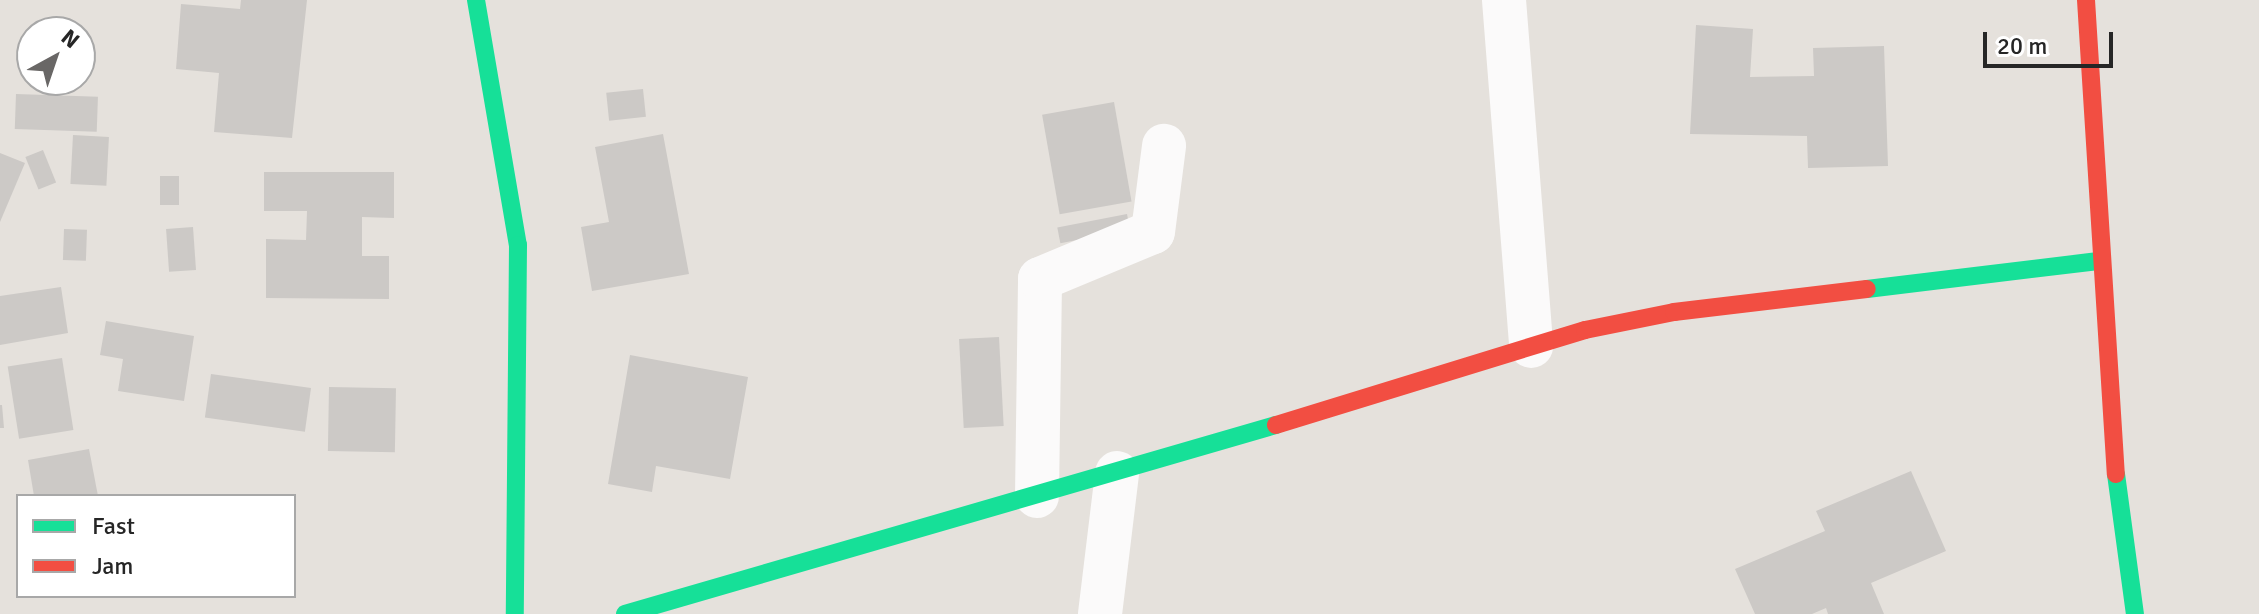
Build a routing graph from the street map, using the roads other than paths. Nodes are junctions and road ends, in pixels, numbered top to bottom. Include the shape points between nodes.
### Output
1 (476, 0) edge
2 (1504, 0) edge
3 (2086, 0) edge
4 (1164, 146) dead end
5 (2100, 261) junction
6 (1531, 346) junction
7 (1117, 473) junction
8 (1037, 496) junction
9 (515, 614) edge
10 (625, 614) edge
11 (1100, 614) edge
12 (2135, 614) edge

1 - 9 street via 518,245
2 - 6 street
3 - 5 street
4 - 8 street via 1153,232 1040,279
5 - 6 street via 1674,312
5 - 12 street via 2119,519
6 - 7 street
7 - 8 street
7 - 11 street
8 - 10 street

